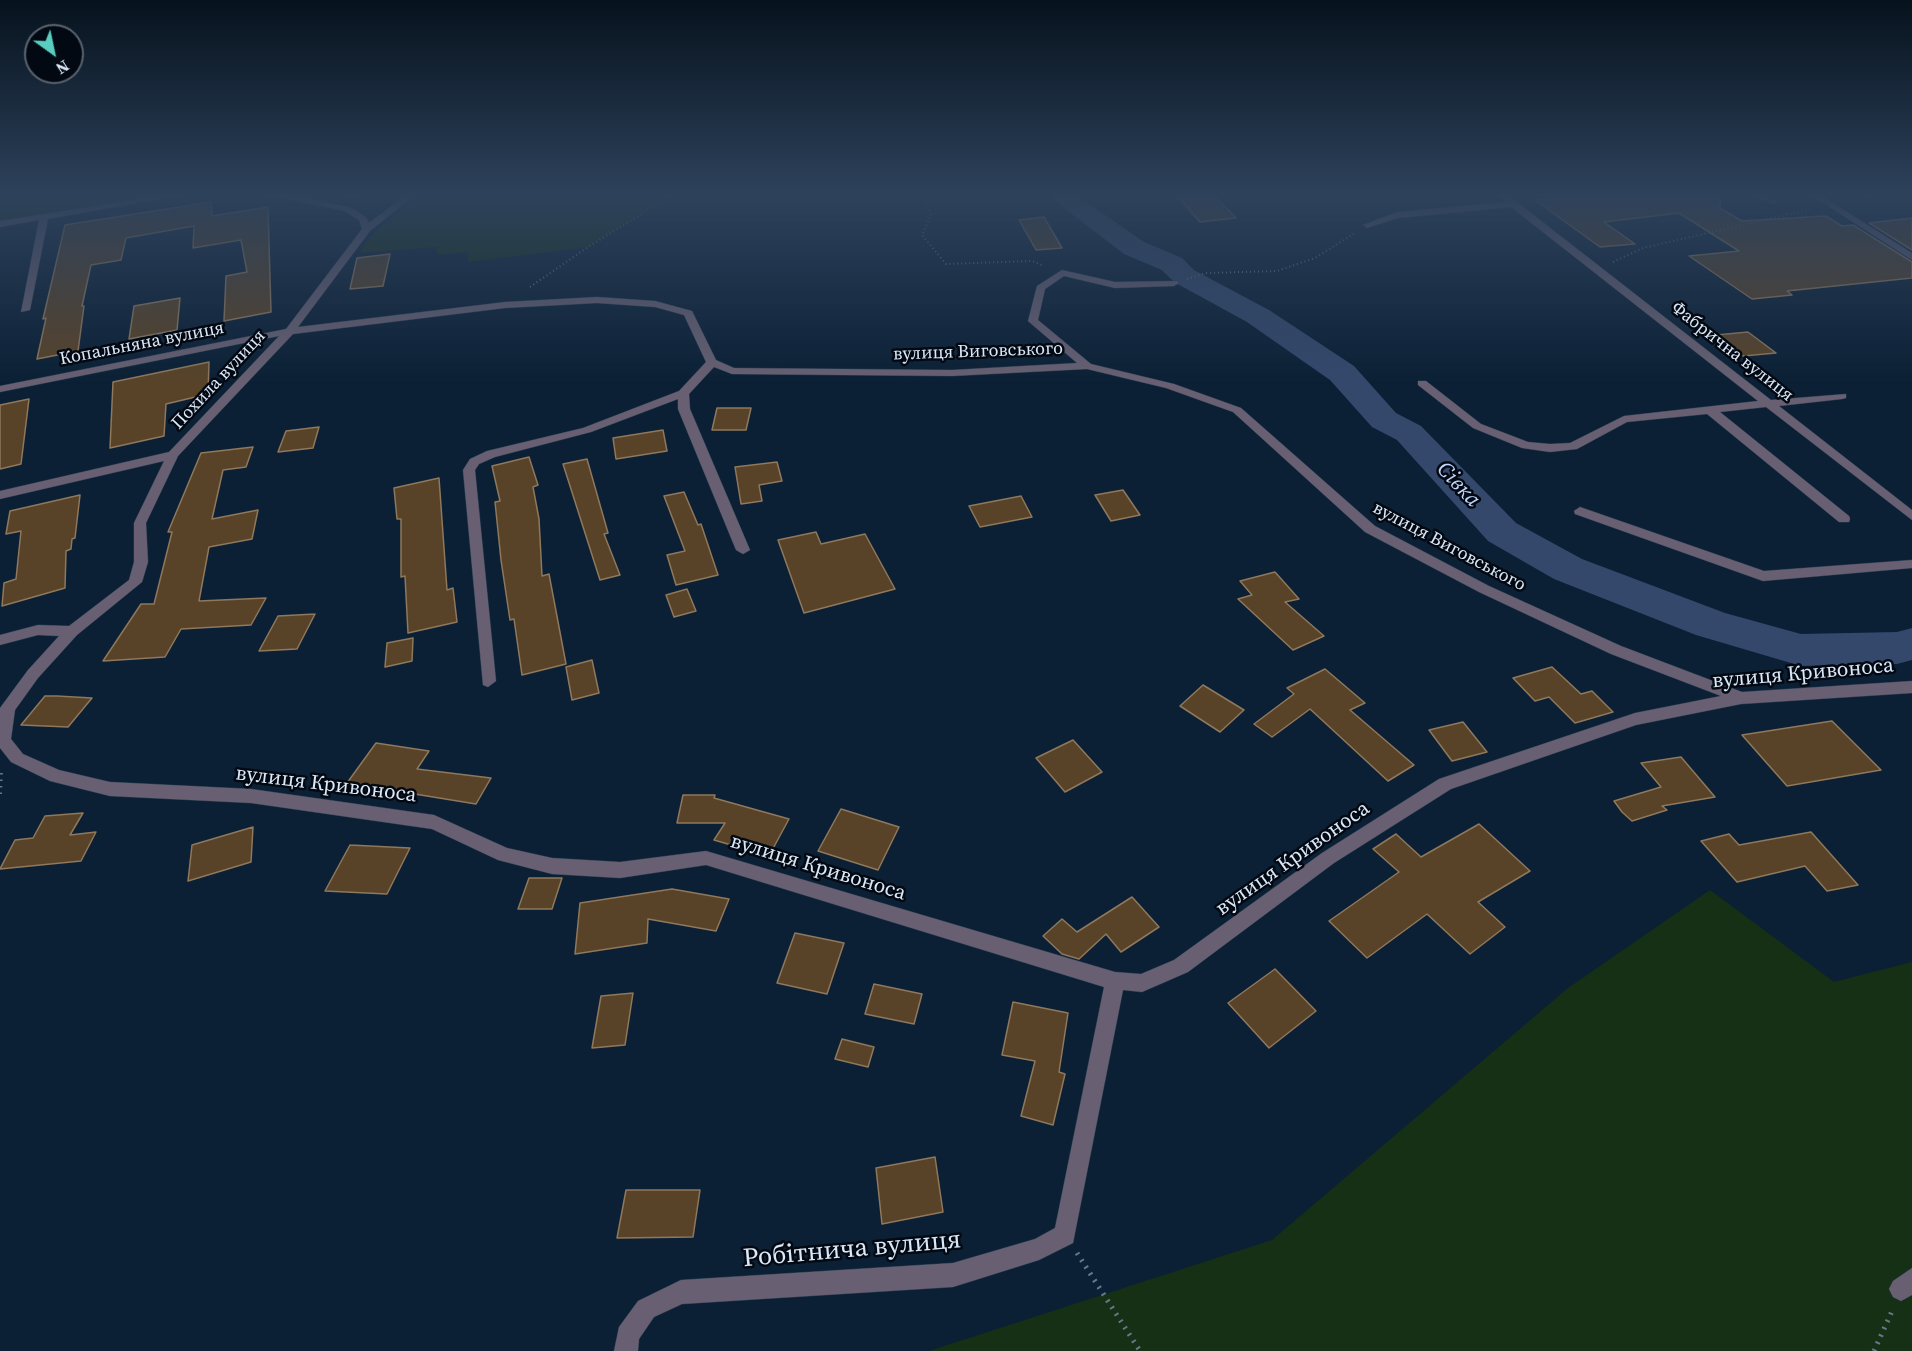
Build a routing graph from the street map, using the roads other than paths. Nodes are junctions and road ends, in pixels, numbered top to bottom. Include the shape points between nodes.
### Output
1 (36, 258) edge
2 (345, 258) edge
3 (1584, 258) edge
4 (1174, 283) dead end
5 (25, 310) dead end
6 (290, 331) junction
7 (712, 362) junction
8 (1088, 366) junction
9 (1422, 384) dead end
10 (0, 389) edge
11 (683, 393) junction
12 (1842, 396) dead end
13 (1768, 403) junction
14 (1710, 410) junction
15 (173, 455) junction
16 (0, 495) edge
17 (1580, 511) dead end
18 (1912, 516) edge
19 (1844, 519) dead end
20 (742, 550) dead end
21 (1912, 564) edge
22 (72, 631) junction
23 (0, 640) edge
24 (488, 681) dead end
25 (1912, 687) edge
26 (1741, 698) junction
27 (1115, 981) junction
28 (626, 1351) edge

1 - 5 street
2 - 6 street
3 - 13 street, Фабрична вулиця
4 - 8 street via 1115,285 1062,273 1040,288 1033,321
6 - 7 street via 505,305 597,300 655,304 688,313
6 - 10 street, Копальняна вулиця
6 - 15 street, Похила вулиця
7 - 8 street, вулиця Виговського via 732,371 952,373
7 - 11 street
8 - 26 street, вулиця Виговського via 1170,386 1237,410 1370,529 1484,589 1616,650
9 - 14 street via 1477,426 1526,446 1573,446 1624,419
11 - 20 street via 684,409
11 - 24 street via 587,430 491,454 474,462 469,470
12 - 13 street
13 - 14 street
13 - 18 street, Фабрична вулиця
14 - 19 street
15 - 16 street
15 - 22 street, вулиця Кривоноса via 140,523 141,562 135,582
17 - 21 street via 1763,576
22 - 23 street via 38,630
22 - 27 street, вулиця Кривоноса via 7,710 3,740 17,758 57,776 110,789 251,796 434,822 504,855 552,866 620,870 706,858
25 - 26 street, вулиця Кривоноса
26 - 27 street, вулиця Кривоноса via 1635,718 1445,784 1328,858 1181,966 1142,983
27 - 28 street, Робітнича вулиця via 1065,1235 1038,1249 953,1275 681,1292 646,1309 627,1335

